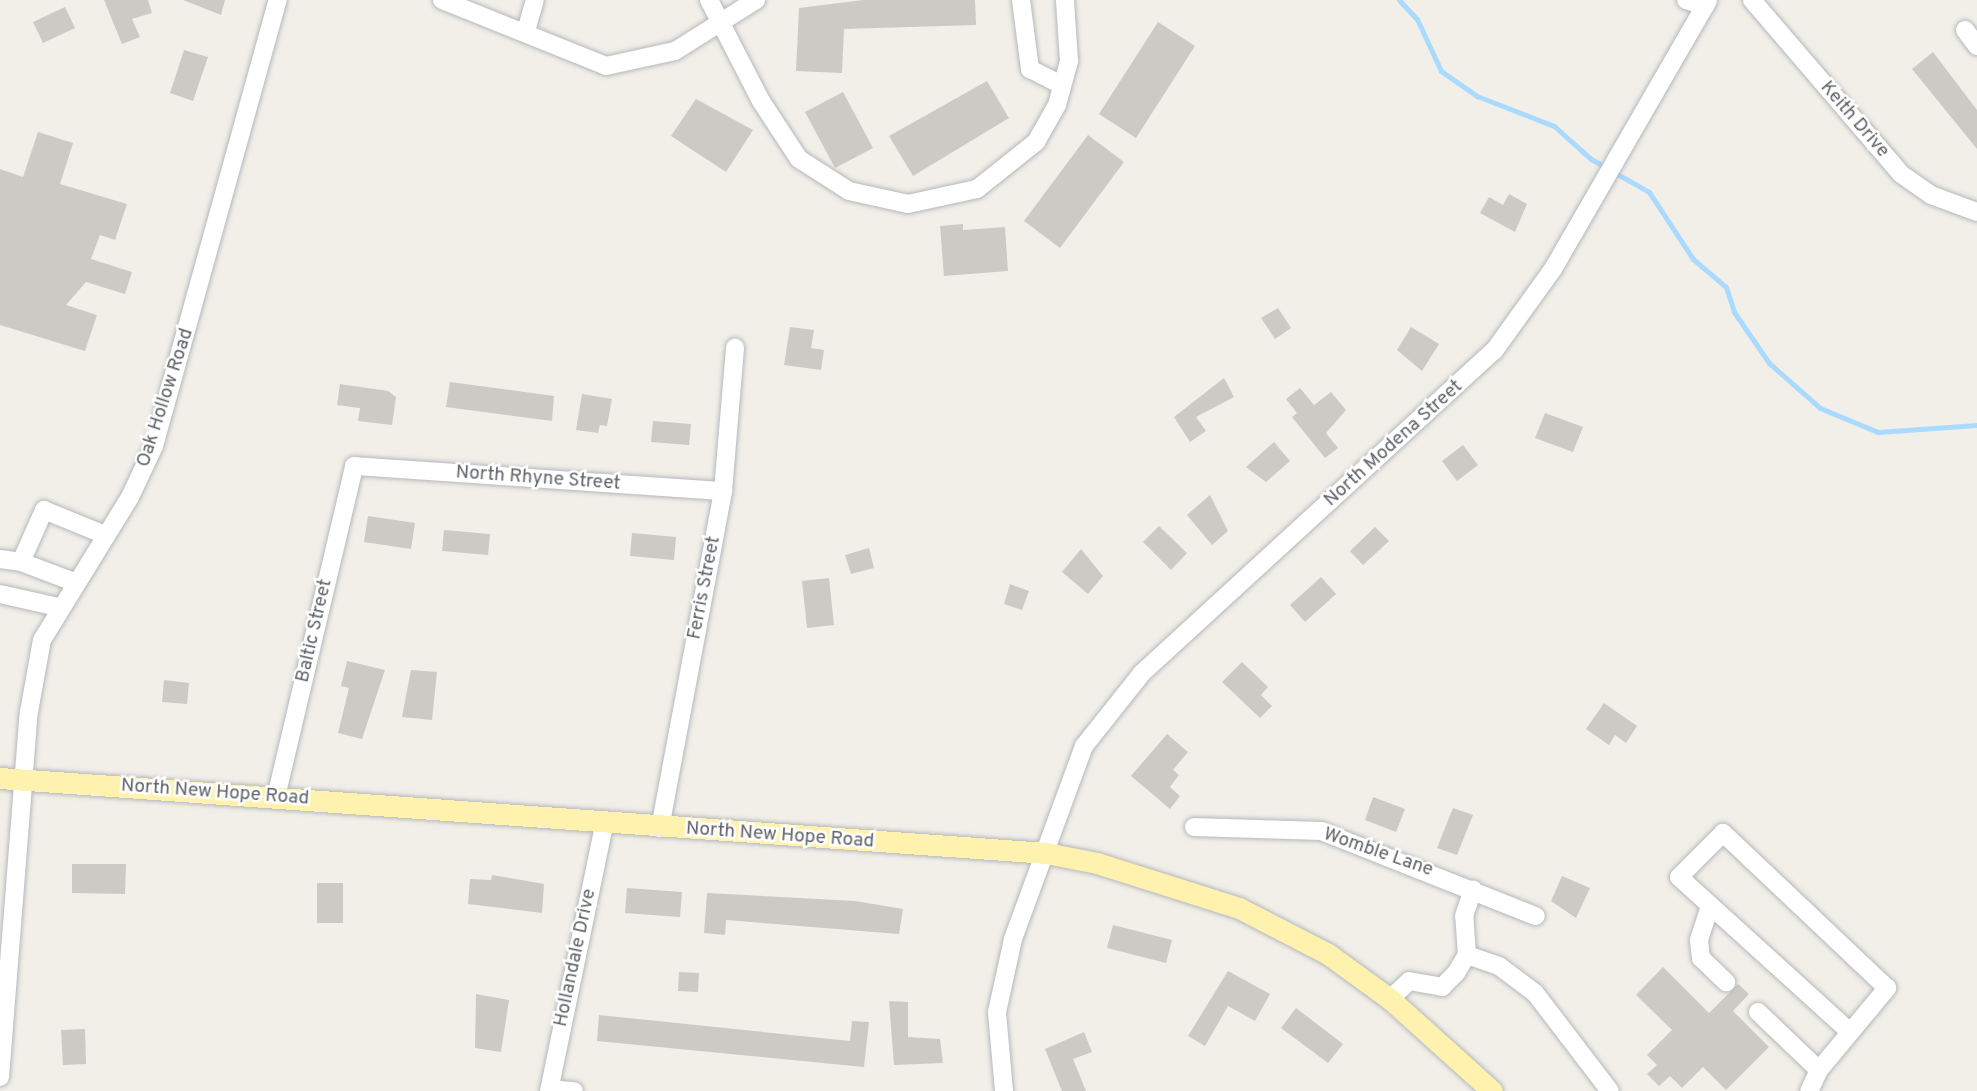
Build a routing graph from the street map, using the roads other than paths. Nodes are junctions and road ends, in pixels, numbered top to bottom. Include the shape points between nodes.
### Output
1 (278, 0) edge
2 (442, 0) edge
3 (535, 0) edge
4 (709, 0) edge
5 (756, 0) edge
6 (1021, 0) edge
7 (1065, 0) edge
8 (1686, 0) edge
9 (1752, 0) edge
10 (1707, 3) edge
11 (721, 23) junction
12 (1965, 30) dead end
13 (526, 31) junction
14 (1977, 46) edge
15 (1062, 85) junction
16 (1977, 212) edge
17 (736, 346) dead end
18 (354, 466) joint
19 (723, 491) junction
20 (105, 535) junction
21 (0, 559) edge
22 (21, 562) junction
23 (74, 582) junction
24 (0, 594) edge
25 (58, 607) junction
26 (0, 778) edge
27 (25, 780) junction
28 (276, 797) junction
29 (604, 825) junction
30 (1195, 827) dead end
31 (660, 828) junction
32 (1046, 853) junction
33 (1473, 890) junction
34 (1710, 905) junction
35 (1536, 916) dead end
36 (1467, 955) junction
37 (1726, 982) dead end
38 (1390, 999) junction
39 (1758, 1012) dead end
40 (1850, 1032) junction
41 (1819, 1070) junction
42 (0, 1077) edge
43 (549, 1090) edge
44 (574, 1091) edge
45 (1004, 1091) edge
46 (1492, 1091) edge
47 (1611, 1091) edge
48 (1810, 1091) edge

1 - 20 street, Oak Hollow Road via 154,446
2 - 13 street
3 - 13 street
4 - 11 street
5 - 11 street
6 - 15 street via 1030,69
7 - 15 street via 1071,32
8 - 10 street
9 - 16 street, Keith Drive via 1901,174 1931,195
10 - 32 street, North Modena Street via 1522,317 1456,388 1142,673 1084,746
11 - 13 street via 675,51 606,66
11 - 15 street via 799,159 824,178 876,201 942,200 977,189 1037,142
12 - 14 street
17 - 19 street, Ferris Street
18 - 19 street, North Rhyne Street
18 - 28 street, Baltic Street
19 - 31 street, Ferris Street
20 - 22 street via 44,510
20 - 23 street, Oak Hollow Road
21 - 22 street
22 - 23 street
23 - 25 street, Oak Hollow Road
24 - 25 street
25 - 27 street, Oak Hollow Road via 42,640
26 - 27 main road, North New Hope Road
27 - 28 main road, North New Hope Road
27 - 42 street, Oak Hollow Road
28 - 29 main road, North New Hope Road
29 - 31 main road, North New Hope Road
29 - 43 street, Hollandale Drive
30 - 33 street, Womble Lane via 1321,831
31 - 32 main road, North New Hope Road
32 - 38 main road, North New Hope Road via 1150,877 1239,908 1328,954
32 - 45 street, North Modena Street via 1023,906 997,1012
33 - 35 street, Womble Lane
33 - 36 street via 1464,916
34 - 37 street via 1699,940 1701,958
34 - 40 street
34 - 40 street via 1679,877 1723,833 1887,988
36 - 38 street via 1442,987 1409,981
36 - 47 street via 1499,966 1535,993
38 - 46 main road, North New Hope Road
39 - 41 street
40 - 41 street
41 - 48 street
43 - 44 street

